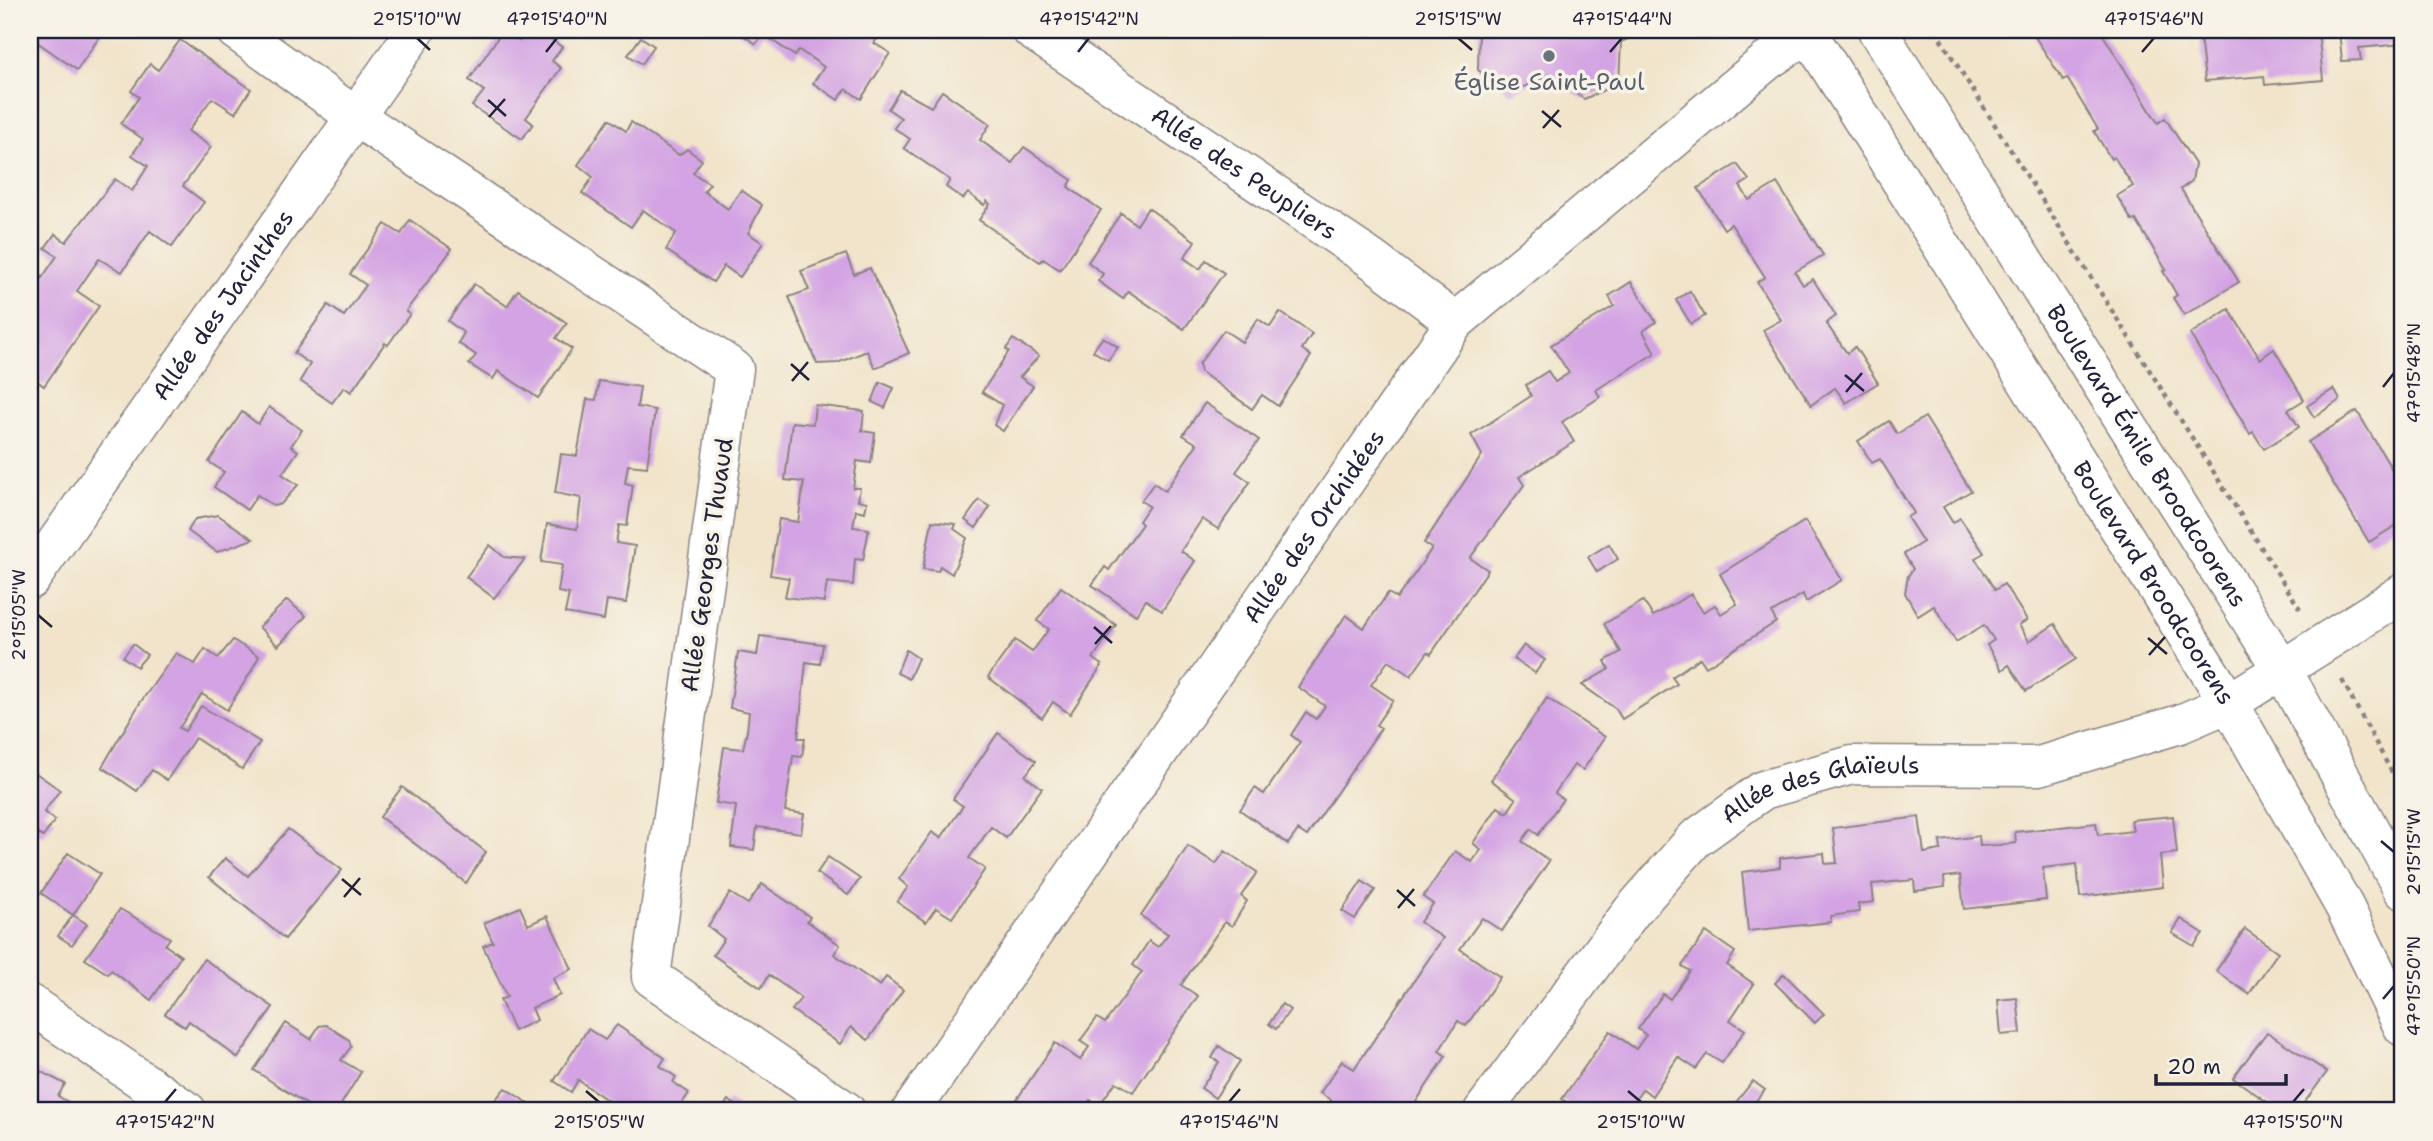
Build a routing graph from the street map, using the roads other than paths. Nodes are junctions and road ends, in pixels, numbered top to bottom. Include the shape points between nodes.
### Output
1 (235, 30) edge
2 (416, 30) edge
3 (1031, 30) edge
4 (1877, 30) edge
5 (1809, 31) edge
6 (356, 117) junction
7 (1455, 322) junction
8 (30, 580) edge
9 (2403, 593) edge
10 (2283, 671) junction
11 (2229, 703) junction
12 (2403, 890) edge
13 (30, 1004) edge
14 (2403, 1027) edge
15 (187, 1111) edge
16 (846, 1111) edge
17 (911, 1111) edge
18 (1483, 1111) edge

1 - 6 street
2 - 6 street, Allée des Jacinthes
3 - 7 street, Allée des Peupliers via 1370,258
4 - 10 street, Boulevard Émile Broodcoorens
5 - 7 street, Allée des Orchidées
5 - 11 street, Boulevard Broodcoorens
6 - 8 street, Allée des Jacinthes
6 - 16 street, Allée Georges Thuaud via 734,369 651,977
7 - 17 street, Allée des Orchidées
9 - 10 street, Allée des Glaïeuls
10 - 11 street, Allée des Glaïeuls
10 - 12 street, Boulevard Émile Broodcoorens
11 - 14 street, Boulevard Broodcoorens via 2344,906
11 - 18 street, Allée des Glaïeuls via 2180,724 2039,766 1852,765 1763,790 1695,839 1677,859 1632,911
13 - 15 street

